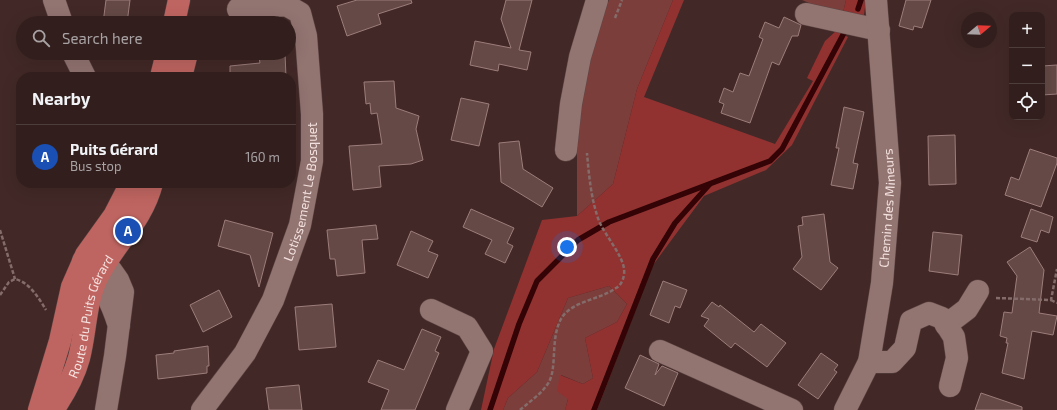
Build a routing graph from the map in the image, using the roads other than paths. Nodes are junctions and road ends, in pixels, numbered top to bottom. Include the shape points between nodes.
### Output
1 (54, 0) edge
2 (179, 0) edge
3 (190, 0) edge
4 (597, 0) edge
5 (876, 0) edge
6 (238, 9) dead end
7 (806, 14) dead end
8 (60, 16) edge
9 (176, 16) edge
10 (190, 16) edge
11 (879, 30) junction
12 (76, 60) edge
13 (165, 60) edge
14 (185, 60) edge
15 (82, 72) edge
16 (162, 72) edge
17 (182, 72) edge
18 (576, 150) road end
19 (128, 188) edge
20 (151, 188) edge
21 (95, 269) junction
22 (977, 293) road end
23 (431, 310) dead end
24 (946, 325) junction
25 (660, 351) dead end
26 (869, 362) junction
27 (950, 386) dead end
28 (39, 410) edge
29 (53, 410) edge
30 (106, 410) edge
31 (202, 410) edge
32 (457, 410) edge
33 (792, 410) edge
34 (845, 410) edge

1 - 8 street
2 - 9 main road
3 - 10 main road
4 - 18 street via 580,57 571,104
5 - 11 street, Chemin des Mineurs
6 - 31 street, Lotissement Le Bosquet via 286,5 300,13 306,36 312,114 312,161 300,225 273,300 245,354
7 - 11 street
11 - 26 street, Chemin des Mineurs via 890,183 882,283
12 - 15 street
13 - 16 main road
14 - 17 main road
19 - 21 main road, Route du Puits Gérard via 114,216
20 - 21 main road, Route du Puits Gérard via 137,220
21 - 28 main road, Route du Puits Gérard via 68,297
21 - 29 main road, Route du Puits Gérard via 79,357 71,378
21 - 30 street via 111,300 119,326
22 - 24 street via 967,309
23 - 32 street via 467,327 482,351
24 - 26 street via 942,318 929,313 911,321 905,348 892,362
24 - 27 street via 954,337 956,358
25 - 33 street
26 - 34 street, Chemin des Mineurs

